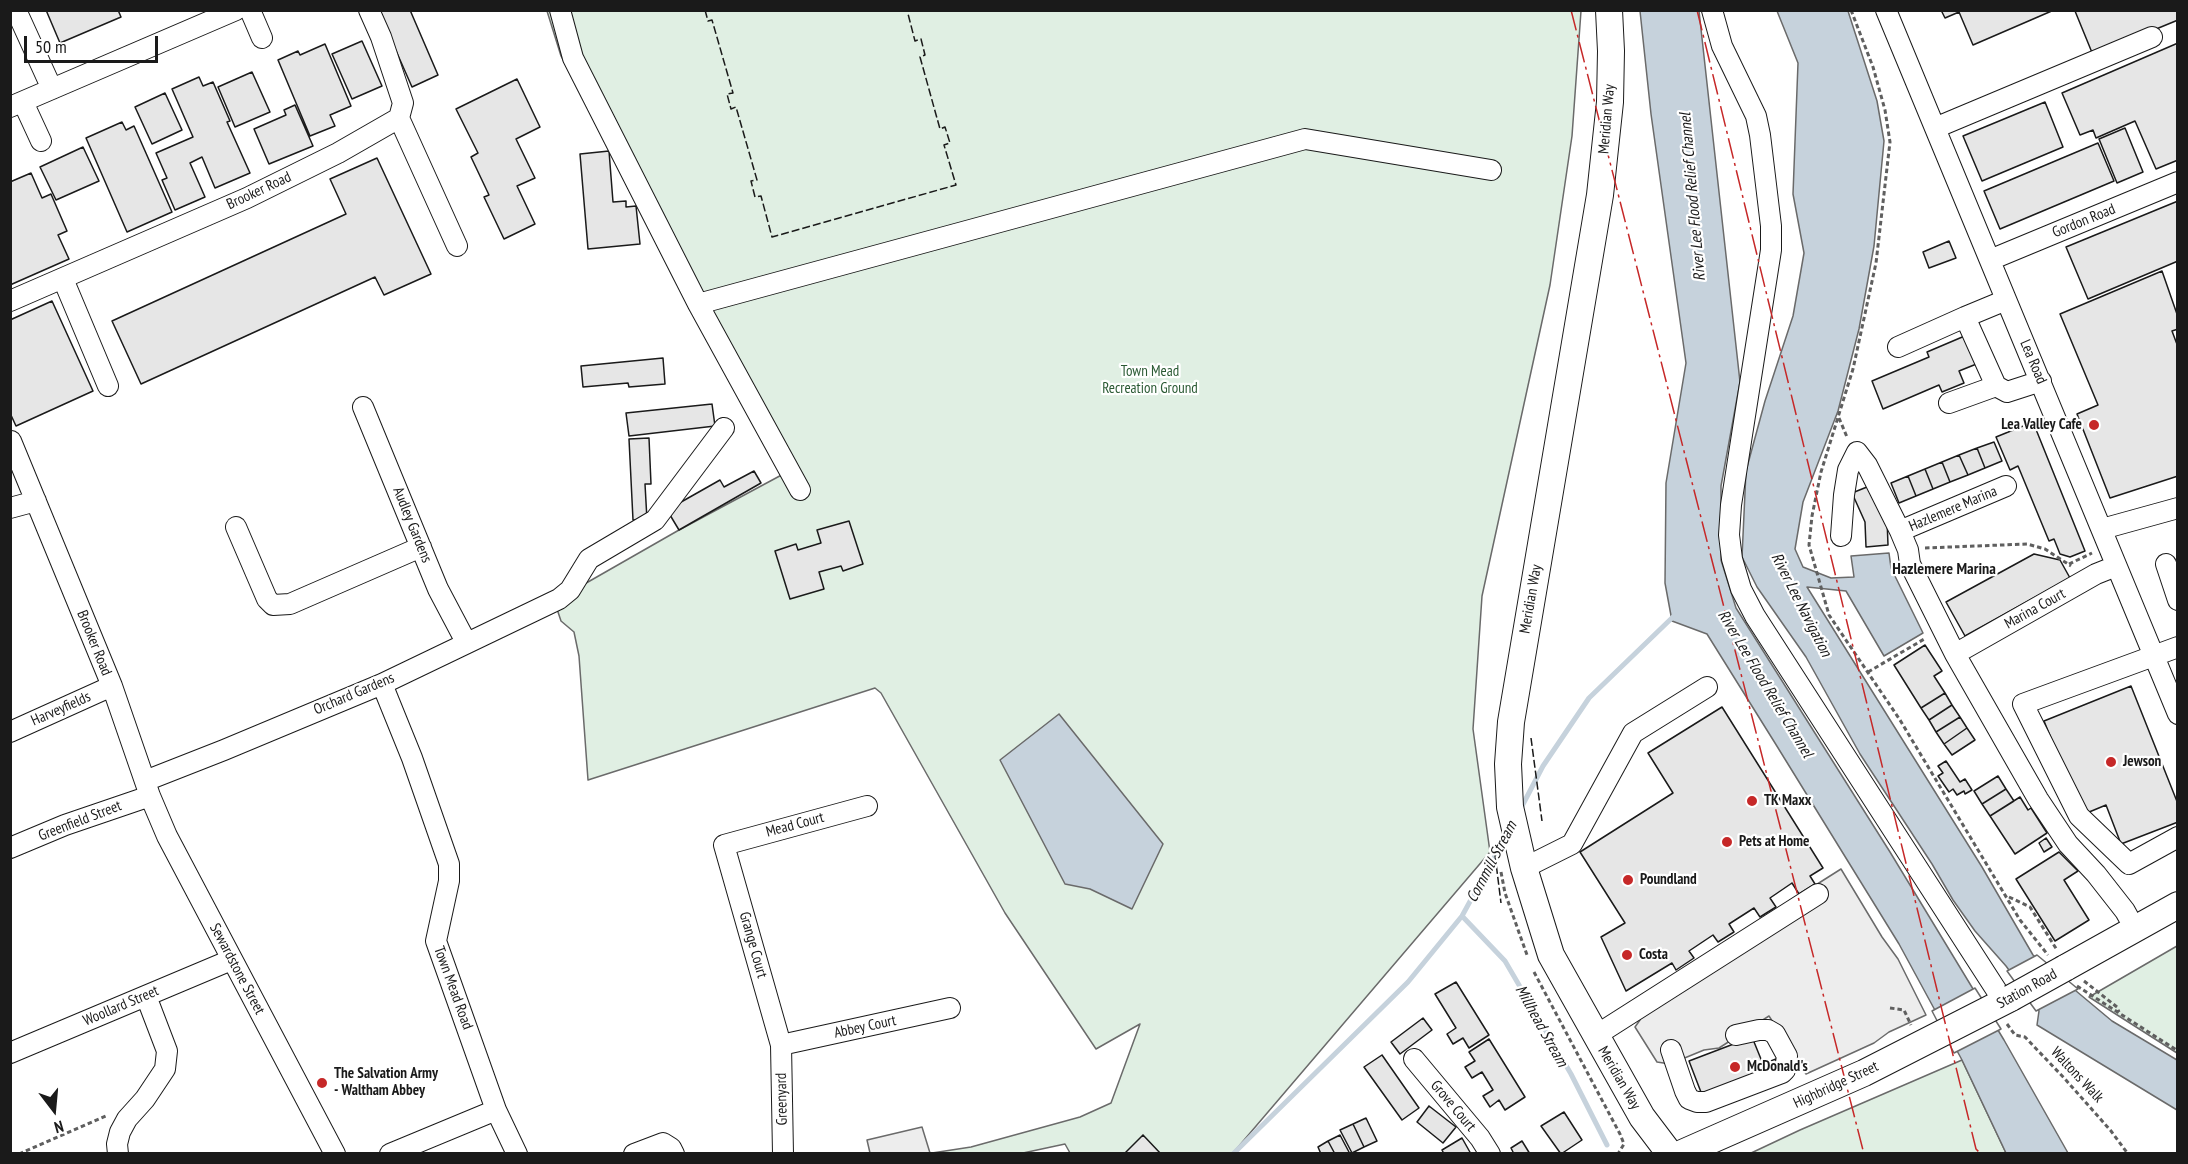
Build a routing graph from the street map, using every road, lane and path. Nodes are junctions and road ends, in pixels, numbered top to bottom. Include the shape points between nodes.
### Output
1 (16, 10) edge
2 (250, 10) edge
3 (369, 10) edge
4 (560, 10) edge
5 (1609, 10) edge
6 (1712, 10) edge
7 (1851, 10) edge
8 (1887, 10) edge
9 (224, 13) edge
10 (2152, 37) dead end
11 (262, 38) dead end
12 (52, 89) junction
13 (17, 105) edge
14 (399, 118) junction
15 (1935, 128) junction
16 (41, 141) dead end
17 (1491, 170) dead end
18 (2178, 182) edge
19 (457, 246) dead end
20 (1990, 260) junction
21 (63, 279) junction
22 (2006, 300) junction
23 (10, 301) edge
24 (698, 304) junction
25 (1965, 317) junction
26 (1898, 347) dead end
27 (2041, 381) junction
28 (108, 386) dead end
29 (1996, 386) junction
30 (1949, 403) dead end
31 (363, 407) dead end
32 (1839, 416) junction
33 (724, 428) dead end
34 (11, 441) edge
35 (1857, 452) junction
36 (2006, 486) dead end
37 (800, 490) dead end
38 (36, 501) junction
39 (10, 508) edge
40 (2178, 508) edge
41 (236, 526) dead end
42 (1900, 531) junction
43 (1841, 536) dead end
44 (2105, 537) junction
45 (421, 547) junction
46 (1908, 550) junction
47 (2069, 564) junction
48 (2166, 564) dead end
49 (2116, 566) junction
50 (2072, 568) dead end
51 (2178, 600) edge
52 (1942, 629) junction
53 (466, 642) junction
54 (2178, 646) edge
55 (1955, 654) junction
56 (2154, 655) junction
57 (1868, 672) junction
58 (382, 684) junction
59 (112, 686) junction
60 (1707, 687) dead end
61 (2178, 714) edge
62 (10, 732) edge
63 (147, 788) junction
64 (867, 806) dead end
65 (2178, 837) edge
66 (724, 845) joint
67 (10, 848) edge
68 (1524, 868) junction
69 (1818, 894) dead end
70 (2178, 904) edge
71 (2135, 929) junction
72 (231, 960) junction
73 (2069, 966) junction
74 (146, 996) junction
75 (950, 1008) dead end
76 (1890, 1008) dead end
77 (2002, 1008) junction
78 (1910, 1022) dead end
79 (1736, 1035) dead end
80 (1595, 1036) junction
81 (781, 1045) junction
82 (1671, 1050) dead end
83 (2178, 1051) edge
84 (10, 1053) edge
85 (1414, 1059) dead end
86 (145, 1099) junction
87 (496, 1110) junction
88 (1619, 1131) dead end
89 (19, 1154) edge
90 (118, 1154) edge
91 (335, 1154) edge
92 (390, 1154) edge
93 (517, 1154) edge
94 (633, 1154) edge
95 (674, 1154) edge
96 (783, 1154) edge
97 (1490, 1154) edge
98 (1618, 1154) edge
99 (1670, 1154) edge
100 (1680, 1154) edge
101 (2128, 1154) edge

1 - 12 street
2 - 11 street
3 - 14 street via 403,104
4 - 24 street via 573,58
5 - 68 main road, Meridian Way via 1610,102 1600,195 1509,740 1510,807
6 - 77 street via 1722,46 1755,116 1772,226 1731,505 1732,559 1755,616
7 - 32 path via 1873,67 1890,142 1876,263
8 - 15 street, Lea Road
9 - 12 street
10 - 15 street
12 - 13 street
13 - 16 street
14 - 19 street
14 - 21 street, Brooker Road via 248,198
15 - 20 street, Lea Road
17 - 24 street via 1305,139
18 - 20 street, Gordon Road
20 - 22 street, Lea Road
21 - 23 street, Brooker Road
21 - 28 street
22 - 25 street
22 - 27 street, Lea Road
24 - 37 street
25 - 26 street
25 - 29 street
27 - 29 street via 2007,392
27 - 44 street, Lea Road
29 - 30 street
31 - 45 street, Audley Gardens
32 - 35 path
32 - 57 path via 1821,472 1809,545 1830,615
33 - 53 street, Orchard Gardens via 655,520 589,560 570,590 559,599
34 - 38 street, Brooker Road
35 - 42 street, Hazlemere Marina
35 - 43 street via 1848,470
36 - 42 street, Hazlemere Marina
38 - 39 street
38 - 59 street, Brooker Road
40 - 44 street
41 - 45 street via 273,605 291,604
42 - 46 street, Hazlemere Marina
44 - 47 path
44 - 49 street, Lea Road
45 - 53 street, Audley Gardens via 438,590
46 - 47 path via 2027,544 2045,549
46 - 52 street, Hazlemere Marina via 1910,564
47 - 50 path
48 - 51 street
49 - 55 street, Marina Court
49 - 56 street, Lea Road
52 - 55 street, Hazlemere Marina
52 - 57 path
53 - 58 street, Orchard Gardens
54 - 56 street
55 - 71 street, Hazlemere Marina via 2056,827
56 - 61 street, Lea Road
56 - 65 street via 2023,704 2079,816 2129,864
57 - 73 path via 2007,896 2030,907
58 - 63 street, Orchard Gardens via 224,750
58 - 87 street, Town Mead Road via 449,864 436,941
59 - 62 street, Harveyfields
59 - 63 street, Brooker Road
60 - 68 street via 1633,733 1572,844
63 - 67 street, Greenfield Street
63 - 72 street, Sewardstone Street via 167,836
64 - 66 street, Mead Court
66 - 81 street, Grange Court
68 - 80 main road, Meridian Way via 1551,956
69 - 80 street
70 - 71 main road
71 - 73 main road
72 - 74 street, Woollard Street
72 - 91 street, Sewardstone Street
73 - 77 main road, Station Road, bridge
73 - 83 path via 2117,1007 2119,1014
74 - 84 street, Woollard Street
74 - 86 street via 167,1051 165,1069
75 - 81 street, Abbey Court
76 - 78 path via 1904,1010
77 - 100 main road, Highbridge Street
77 - 101 path, Waltons Walk via 2015,1035 2025,1037 2066,1079
79 - 82 street via 1759,1030 1775,1034 1787,1056 1785,1070 1706,1102 1697,1102 1689,1099
80 - 99 main road, Meridian Way via 1642,1117
81 - 96 street, Greenyard
85 - 97 street, Grove Court
86 - 89 path
86 - 90 street via 120,1132
87 - 92 street
87 - 93 street, Town Mead Road
88 - 98 path via 1624,1144
94 - 95 street via 663,1143

